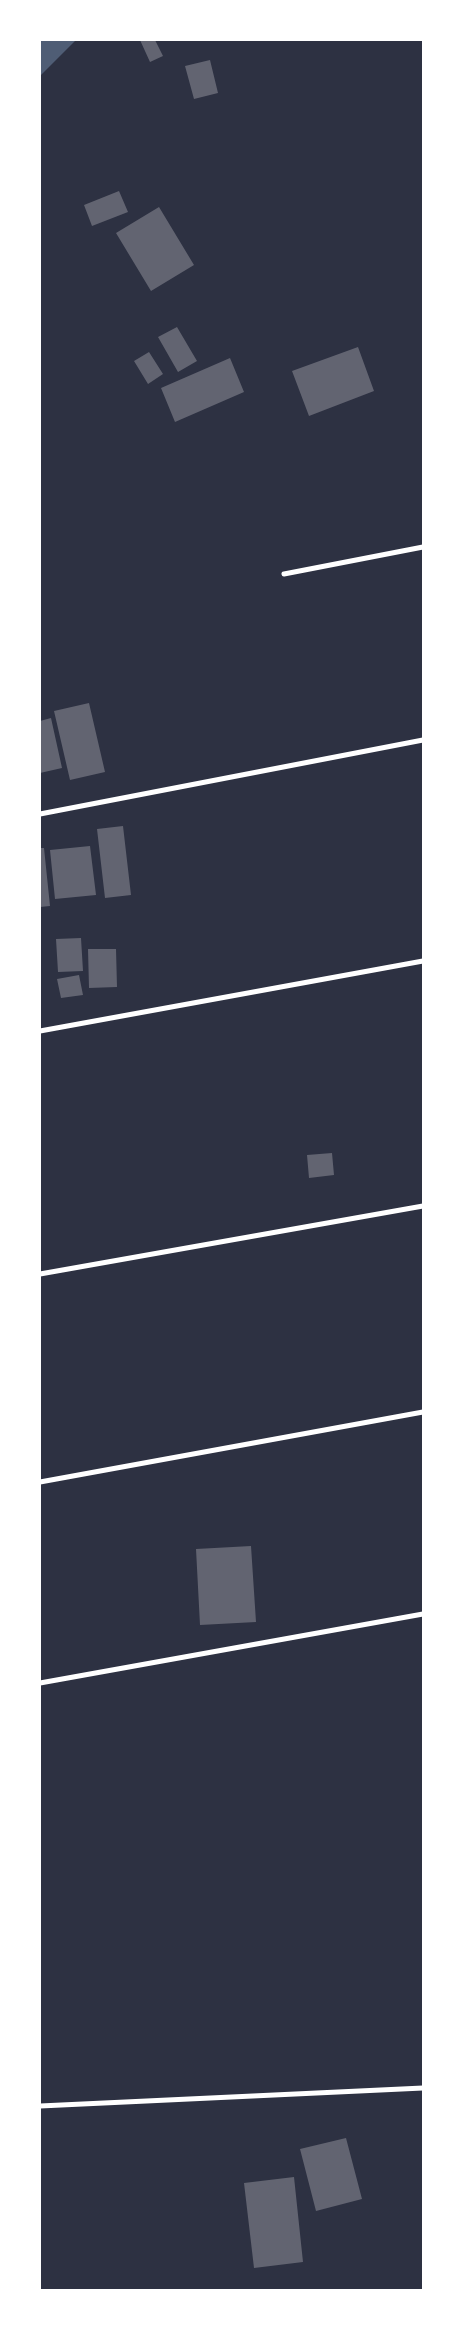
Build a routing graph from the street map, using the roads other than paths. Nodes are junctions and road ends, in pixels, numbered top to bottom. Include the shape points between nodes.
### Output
1 (423, 547) edge
2 (284, 574) dead end
3 (423, 740) edge
4 (40, 814) edge
5 (423, 961) edge
6 (40, 1031) edge
7 (423, 1206) edge
8 (40, 1274) edge
9 (423, 1412) edge
10 (40, 1482) edge
11 (423, 1614) edge
12 (40, 1683) edge
13 (423, 2088) edge
14 (40, 2106) edge

1 - 2 street
3 - 4 street
5 - 6 street
7 - 8 street
9 - 10 street
11 - 12 street
13 - 14 street

